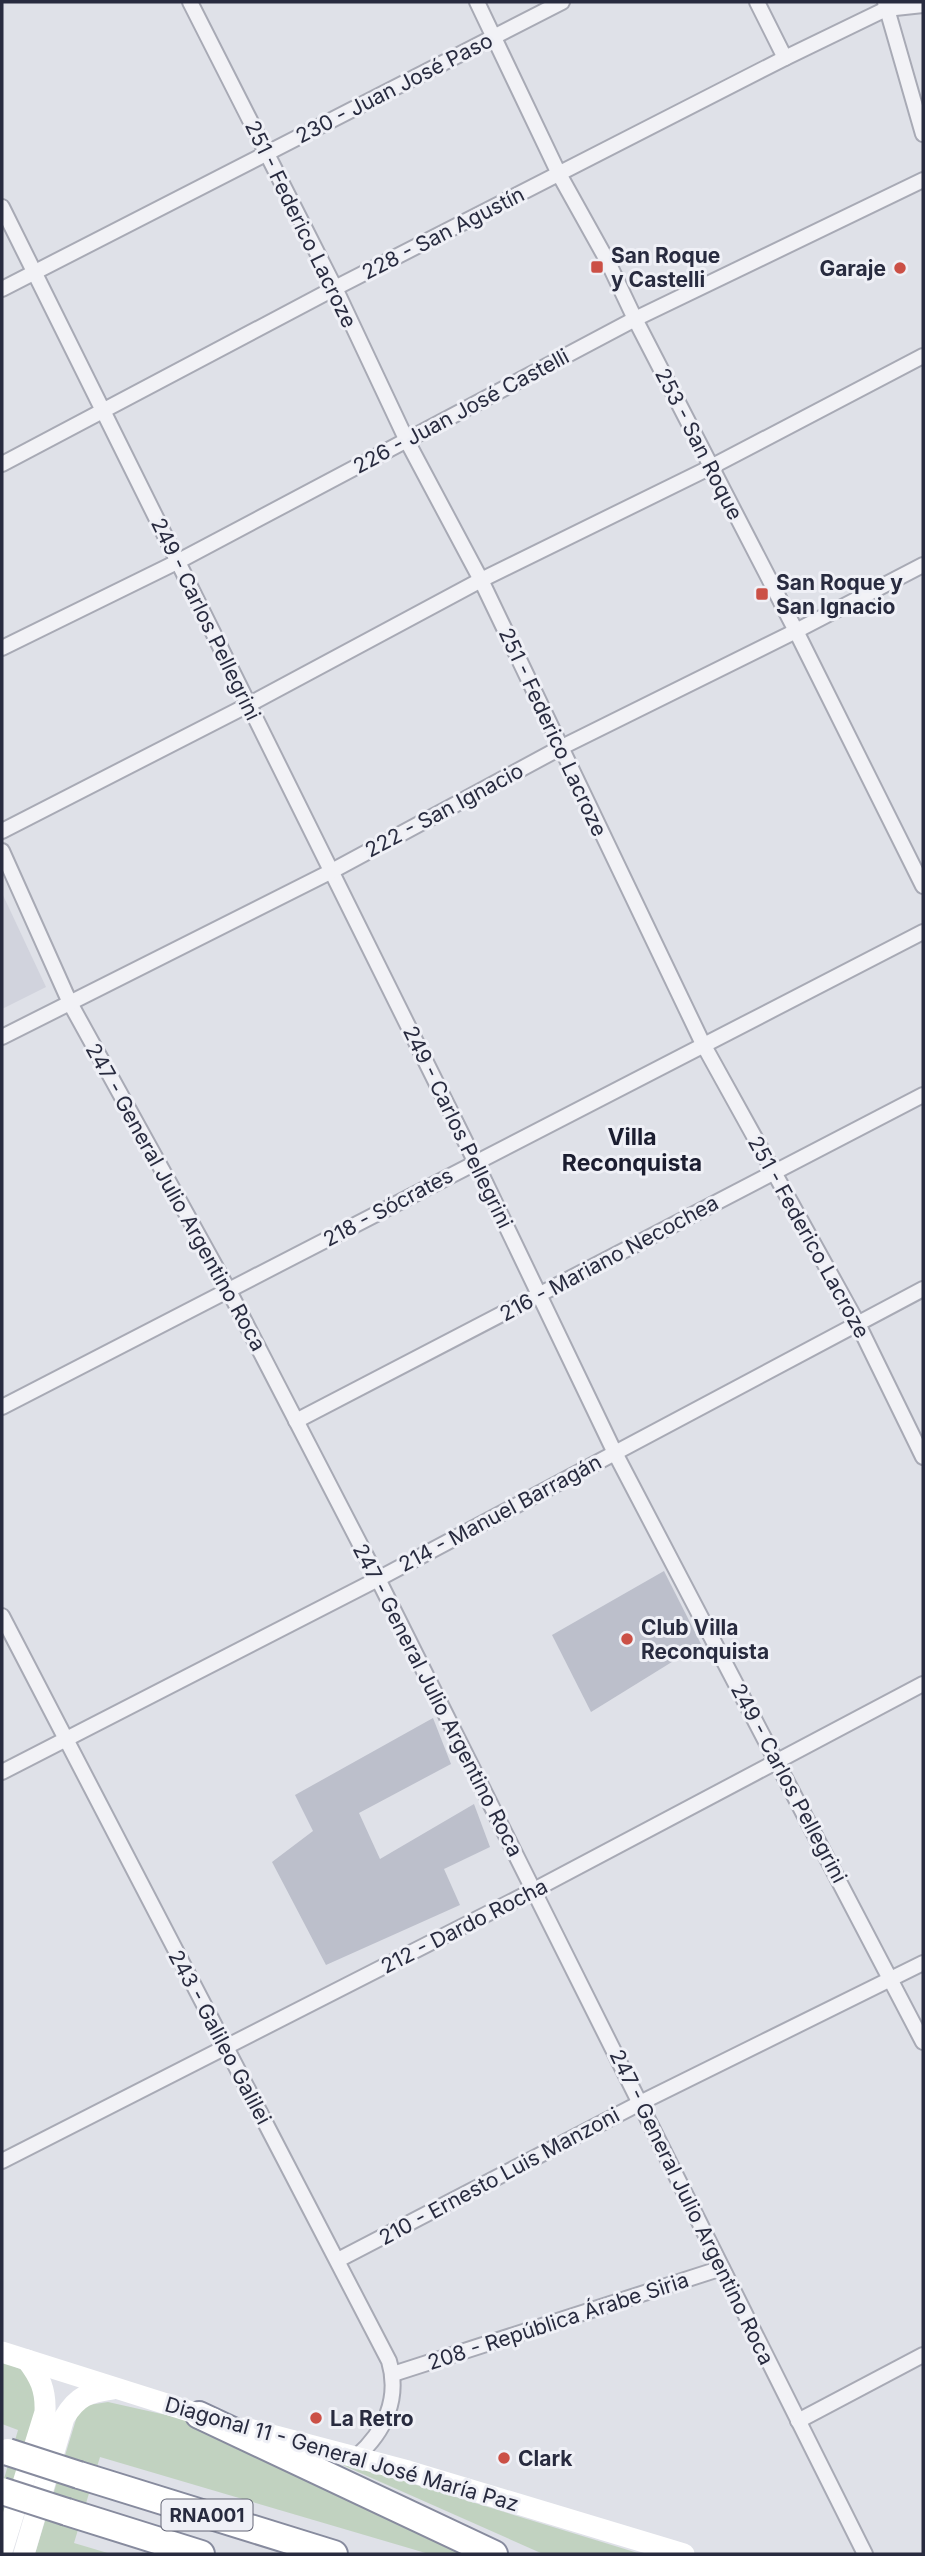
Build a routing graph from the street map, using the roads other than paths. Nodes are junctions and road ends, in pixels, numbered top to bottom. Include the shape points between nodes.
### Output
1 (190, 2) edge
2 (477, 2) edge
3 (562, 2) edge
4 (757, 2) edge
5 (886, 5) edge
6 (923, 5) edge
7 (494, 37) junction
8 (785, 58) junction
9 (923, 134) edge
10 (267, 154) junction
11 (559, 174) junction
12 (923, 180) edge
13 (2, 207) edge
14 (34, 272) junction
15 (335, 288) junction
16 (2, 289) edge
17 (635, 319) junction
18 (923, 356) edge
19 (103, 411) junction
20 (407, 441) junction
21 (2, 464) edge
22 (711, 467) junction
23 (177, 562) junction
24 (923, 565) edge
25 (481, 580) junction
26 (796, 631) junction
27 (2, 648) edge
28 (248, 705) junction
29 (560, 748) junction
30 (2, 831) edge
31 (2, 851) edge
32 (331, 871) junction
33 (923, 886) edge
34 (923, 932) edge
35 (70, 1003) junction
36 (2, 1037) edge
37 (703, 1044) junction
38 (923, 1094) edge
39 (475, 1161) junction
40 (774, 1172) junction
41 (923, 1289) edge
42 (229, 1291) junction
43 (539, 1295) junction
44 (858, 1324) junction
45 (2, 1407) edge
46 (296, 1421) junction
47 (614, 1451) junction
48 (923, 1457) edge
49 (378, 1579) junction
50 (2, 1616) edge
51 (923, 1684) edge
52 (65, 1739) junction
53 (777, 1760) junction
54 (2, 1772) edge
55 (534, 1890) junction
56 (923, 1963) edge
57 (892, 1979) junction
58 (923, 2042) edge
59 (225, 2049) junction
60 (640, 2103) junction
61 (2, 2161) edge
62 (338, 2260) junction
63 (722, 2268) junction
64 (2, 2352) edge
65 (923, 2356) edge
66 (27, 2360) junction
67 (393, 2374) junction
68 (115, 2388) junction
69 (199, 2415) junction
70 (798, 2421) junction
71 (5, 2451) edge
72 (356, 2457) junction
73 (2, 2491) edge
74 (2, 2551) edge
75 (24, 2554) edge
76 (201, 2554) edge
77 (334, 2554) edge
78 (494, 2554) edge
79 (684, 2554) edge
80 (865, 2554) edge

1 - 10 street, 251 - Federico Lacroze
2 - 7 street, 253 - San Roque
3 - 7 street, 230 - Juan José Paso
4 - 8 street
5 - 6 street, 228 - San Agustín
5 - 8 street, 228 - San Agustín
5 - 9 street
7 - 10 street, 230 - Juan José Paso
7 - 11 street, 253 - San Roque
8 - 11 street, 228 - San Agustín
10 - 14 street, 230 - Juan José Paso
10 - 15 street, 251 - Federico Lacroze
11 - 15 street, 228 - San Agustín
11 - 17 street, 253 - San Roque
12 - 17 street, 226 - Juan José Castelli
13 - 14 street, 249 - Carlos Pellegrini
14 - 16 street, 230 - Juan José Paso
14 - 19 street, 249 - Carlos Pellegrini
15 - 19 street, 228 - San Agustín
15 - 20 street, 251 - Federico Lacroze
17 - 20 street, 226 - Juan José Castelli
17 - 22 street, 253 - San Roque
18 - 22 street
19 - 21 street, 228 - San Agustín
19 - 23 street, 249 - Carlos Pellegrini
20 - 23 street, 226 - Juan José Castelli
20 - 25 street, 251 - Federico Lacroze
22 - 25 street
22 - 26 street, 253 - San Roque
23 - 27 street, 226 - Juan José Castelli
23 - 28 street, 249 - Carlos Pellegrini
24 - 26 street, 222 - San Ignacio
25 - 28 street
25 - 29 street, 251 - Federico Lacroze
26 - 29 street, 222 - San Ignacio
26 - 33 street, 253 - San Roque
28 - 30 street
28 - 32 street, 249 - Carlos Pellegrini
29 - 32 street, 222 - San Ignacio
29 - 37 street, 251 - Federico Lacroze
31 - 35 street, 247 - General Julio Argentino Roca
32 - 35 street, 222 - San Ignacio
32 - 39 street, 249 - Carlos Pellegrini
34 - 37 street, 218 - Sócrates
35 - 36 street, 222 - San Ignacio
35 - 42 street, 247 - General Julio Argentino Roca
37 - 39 street, 218 - Sócrates
37 - 40 street, 251 - Federico Lacroze
38 - 40 street, 216 - Mariano Necochea
39 - 42 street, 218 - Sócrates
39 - 43 street, 249 - Carlos Pellegrini
40 - 43 street, 216 - Mariano Necochea
40 - 44 street, 251 - Federico Lacroze
41 - 44 street, 214 - Manuel Barragán
42 - 45 street, 218 - Sócrates
42 - 46 street, 247 - General Julio Argentino Roca
43 - 46 street, 216 - Mariano Necochea
43 - 47 street, 249 - Carlos Pellegrini
44 - 47 street, 214 - Manuel Barragán
44 - 48 street, 251 - Federico Lacroze
46 - 49 street, 247 - General Julio Argentino Roca
47 - 49 street, 214 - Manuel Barragán
47 - 53 street, 249 - Carlos Pellegrini
49 - 52 street, 214 - Manuel Barragán
49 - 55 street, 247 - General Julio Argentino Roca
50 - 52 street, 243 - Galileo Galilei
51 - 53 street, 212 - Dardo Rocha
52 - 54 street, 214 - Manuel Barragán
52 - 59 street, 243 - Galileo Galilei
53 - 55 street, 212 - Dardo Rocha
53 - 57 street, 249 - Carlos Pellegrini
55 - 59 street, 212 - Dardo Rocha
55 - 60 street, 247 - General Julio Argentino Roca
56 - 57 street, 210 - Ernesto Luis Manzoni
57 - 58 street, 249 - Carlos Pellegrini
57 - 60 street, 210 - Ernesto Luis Manzoni
59 - 61 street, 212 - Dardo Rocha
59 - 62 street, 243 - Galileo Galilei
60 - 62 street, 210 - Ernesto Luis Manzoni
60 - 63 street, 247 - General Julio Argentino Roca
62 - 67 street, 243 - Galileo Galilei
63 - 67 street, 208 - República Árabe Siria
63 - 70 street, 247 - General Julio Argentino Roca
64 - 66 street, Diagonal 11 - General José María Paz
65 - 70 street
66 - 68 street, Diagonal 11 - General José María Paz
66 - 74 street via 40,2377 45,2412
67 - 72 street via 394,2390 384,2423
68 - 69 street, Diagonal 11 - General José María Paz
68 - 75 street via 88,2393 73,2403
69 - 72 street, Diagonal 11 - General José María Paz
69 - 78 highway
70 - 80 street, 247 - General Julio Argentino Roca
71 - 77 highway, RNA001, bridge
72 - 79 street, Diagonal 11 - General José María Paz
73 - 76 highway, RNA001, bridge

